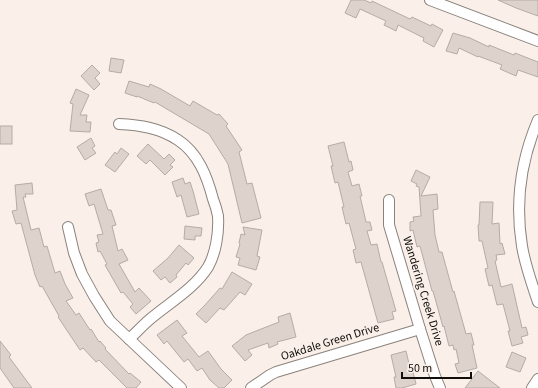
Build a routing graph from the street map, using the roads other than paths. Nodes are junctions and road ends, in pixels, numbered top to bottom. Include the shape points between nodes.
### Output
1 (430, 0) edge
2 (538, 41) edge
3 (538, 120) edge
4 (120, 124) dead end
5 (389, 200) dead end
6 (68, 227) dead end
7 (538, 302) edge
8 (420, 329) junction
9 (130, 339) junction
10 (538, 379) edge
11 (181, 388) edge
12 (251, 388) edge
13 (440, 388) edge
14 (532, 388) edge

1 - 2 street
3 - 7 street via 522,171 518,201 522,247
4 - 9 street via 163,132 189,150 206,176 218,216 217,240 208,266 199,278
5 - 8 street, Wandering Creek Drive via 389,225
6 - 9 street via 74,254 91,291 110,321
8 - 12 street, Oakdale Green Drive via 276,372
8 - 13 street, Wandering Creek Drive
9 - 11 street
10 - 14 street

